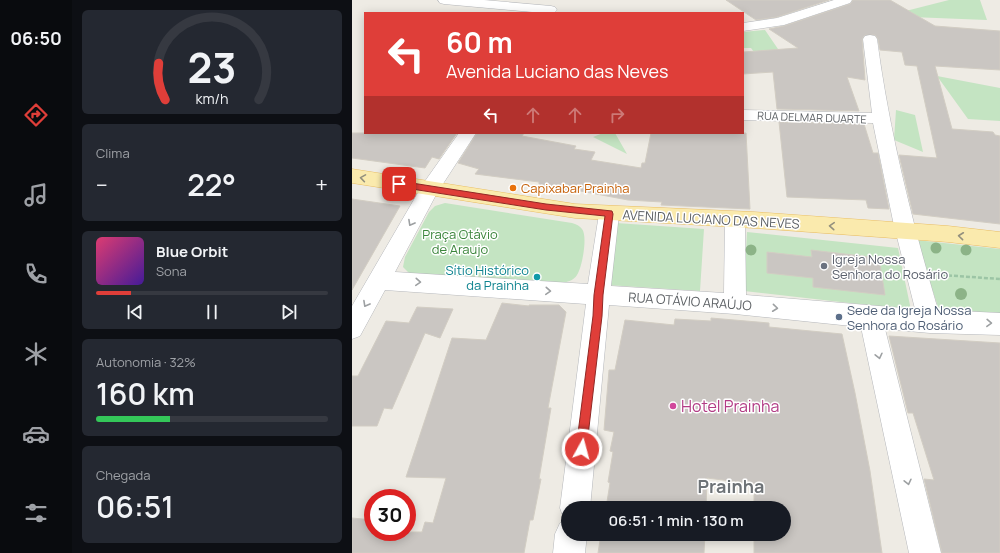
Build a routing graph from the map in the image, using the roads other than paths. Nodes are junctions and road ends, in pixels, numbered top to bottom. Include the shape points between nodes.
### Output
1 (444, 0) edge
2 (846, 0) edge
3 (552, 8) edge
4 (744, 27) edge
5 (870, 39) dead end
6 (744, 115) edge
7 (880, 118) junction
8 (467, 134) edge
9 (352, 176) edge
10 (430, 189) junction
11 (609, 214) junction
12 (735, 220) junction
13 (906, 231) junction
14 (1000, 240) edge
15 (379, 280) junction
16 (598, 295) junction
17 (736, 304) junction
18 (871, 318) junction
19 (930, 322) junction
20 (1000, 324) edge
21 (352, 328) edge
22 (576, 501) edge
23 (571, 541) edge
24 (569, 553) edge
25 (924, 553) edge

1 - 3 street
2 - 4 street via 778,22
5 - 7 street, RUA DELMAR DUARTE
6 - 7 street, RUA DELMAR DUARTE
7 - 13 street, RUA DELMAR DUARTE
8 - 10 street
10 -> 9 main road, AVENIDA LUCIANO DAS NEVES
10 - 11 main road, AVENIDA LUCIANO DAS NEVES
10 -> 15 street
11 - 12 main road, AVENIDA LUCIANO DAS NEVES
11 - 16 street
13 -> 12 main road, AVENIDA LUCIANO DAS NEVES
12 - 17 street
14 -> 13 main road, AVENIDA LUCIANO DAS NEVES
13 - 19 street, RUA DELMAR DUARTE
15 -> 16 street, RUA OTÁVIO ARAÚJO
15 -> 21 street
16 - 17 street, RUA OTÁVIO ARAÚJO
16 - 22 street
17 -> 18 street, RUA OTÁVIO ARAÚJO
18 - 19 street, RUA OTÁVIO ARAÚJO
18 -> 25 street
19 -> 20 street, RUA OTÁVIO ARAÚJO
23 - 24 street

